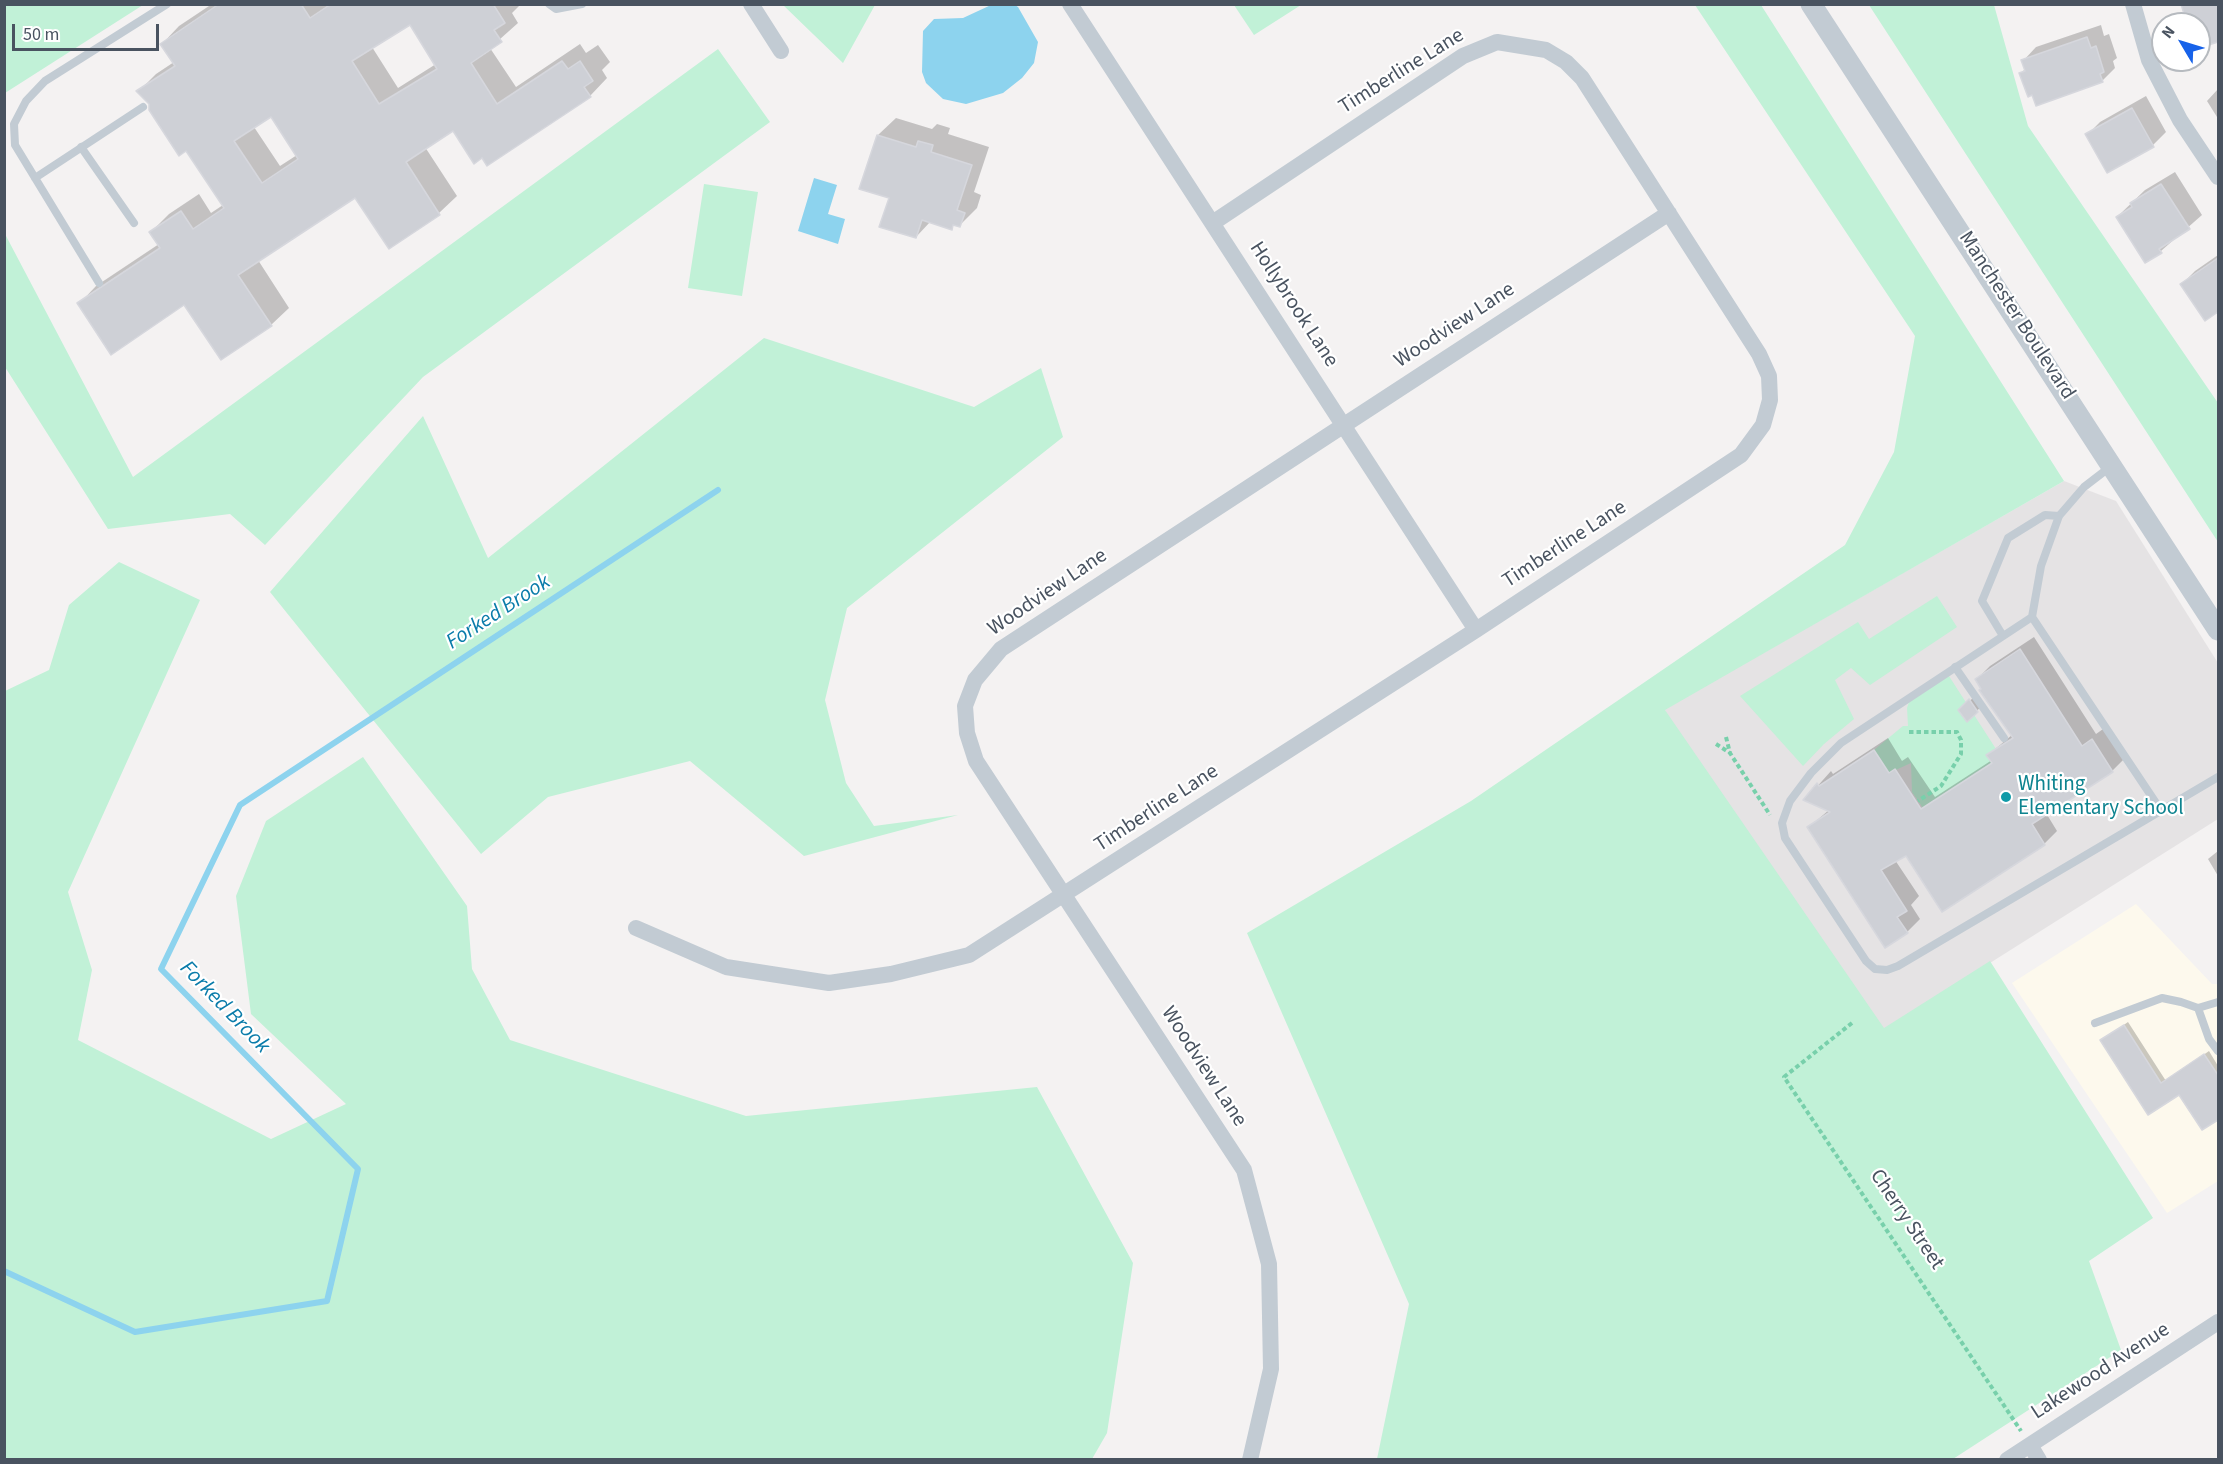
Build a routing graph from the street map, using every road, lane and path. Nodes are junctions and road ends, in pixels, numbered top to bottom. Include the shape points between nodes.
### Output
1 (167, 4) edge
2 (549, 4) edge
3 (582, 4) edge
4 (751, 4) edge
5 (1070, 4) edge
6 (1811, 4) edge
7 (2133, 4) edge
8 (781, 51) dead end
9 (143, 107) dead end
10 (81, 147) junction
11 (2218, 177) edge
12 (35, 178) junction
13 (1669, 213) junction
14 (1214, 222) junction
15 (134, 223) dead end
16 (99, 283) dead end
17 (1344, 426) junction
18 (2113, 465) junction
19 (2060, 516) junction
20 (2032, 617) junction
21 (1476, 630) junction
22 (2218, 630) edge
23 (2003, 636) junction
24 (1955, 668) junction
25 (1909, 732) dead end
26 (1726, 737) dead end
27 (2004, 738) dead end
28 (1716, 744) dead end
29 (1730, 753) junction
30 (2218, 777) edge
31 (1918, 801) dead end
32 (2162, 812) junction
33 (1785, 838) junction
34 (1063, 896) junction
35 (636, 928) dead end
36 (2218, 1002) edge
37 (2198, 1008) junction
38 (1852, 1023) dead end
39 (2096, 1023) dead end
40 (2218, 1051) edge
41 (2218, 1322) edge
42 (2030, 1445) junction
43 (1250, 1460) edge
44 (2007, 1460) edge
45 (2039, 1460) edge

1 - 12 lane via 45,81 26,101 14,124 15,146
2 - 3 lane via 556,9
4 - 8 street
5 - 14 street, Hollybrook Lane
6 - 18 street, Manchester Boulevard
7 - 11 street via 2149,60 2180,120
9 - 10 lane
10 - 12 lane
10 - 15 lane
12 - 16 lane
13 - 14 street, Timberline Lane via 1582,78 1566,62 1546,50 1497,42 1463,56
13 - 17 street, Woodview Lane
13 - 21 street, Timberline Lane via 1769,376 1770,400 1763,425 1741,456
14 - 17 street, Hollybrook Lane
17 - 21 street, Hollybrook Lane
17 - 34 street, Woodview Lane via 1001,648 975,680 966,706 967,733 976,761
18 - 19 lane via 2084,487
18 - 22 street, Manchester Boulevard
19 - 20 lane via 2042,566
19 - 23 lane via 2045,515 2008,538 1982,602
20 - 23 lane
20 - 32 lane
21 - 34 street, Timberline Lane
23 - 24 lane
24 - 27 lane
24 - 33 lane via 1835,748 1790,801 1782,823
25 - 31 path via 1957,732 1961,741 1961,754 1941,786
26 - 29 path
28 - 29 path
29 - 33 path
30 - 32 lane
32 - 33 lane via 1887,970 1875,969 1866,961
34 - 35 street, Timberline Lane via 969,955 891,974 829,982 726,967
34 - 43 street, Woodview Lane via 1244,1170 1269,1264 1271,1369
36 - 37 lane
37 - 39 lane via 2162,998
37 - 40 lane via 2209,1039
38 - 42 path, Cherry Street via 1784,1077
41 - 42 street, Lakewood Avenue
42 - 44 street, Lakewood Avenue
42 - 45 street

